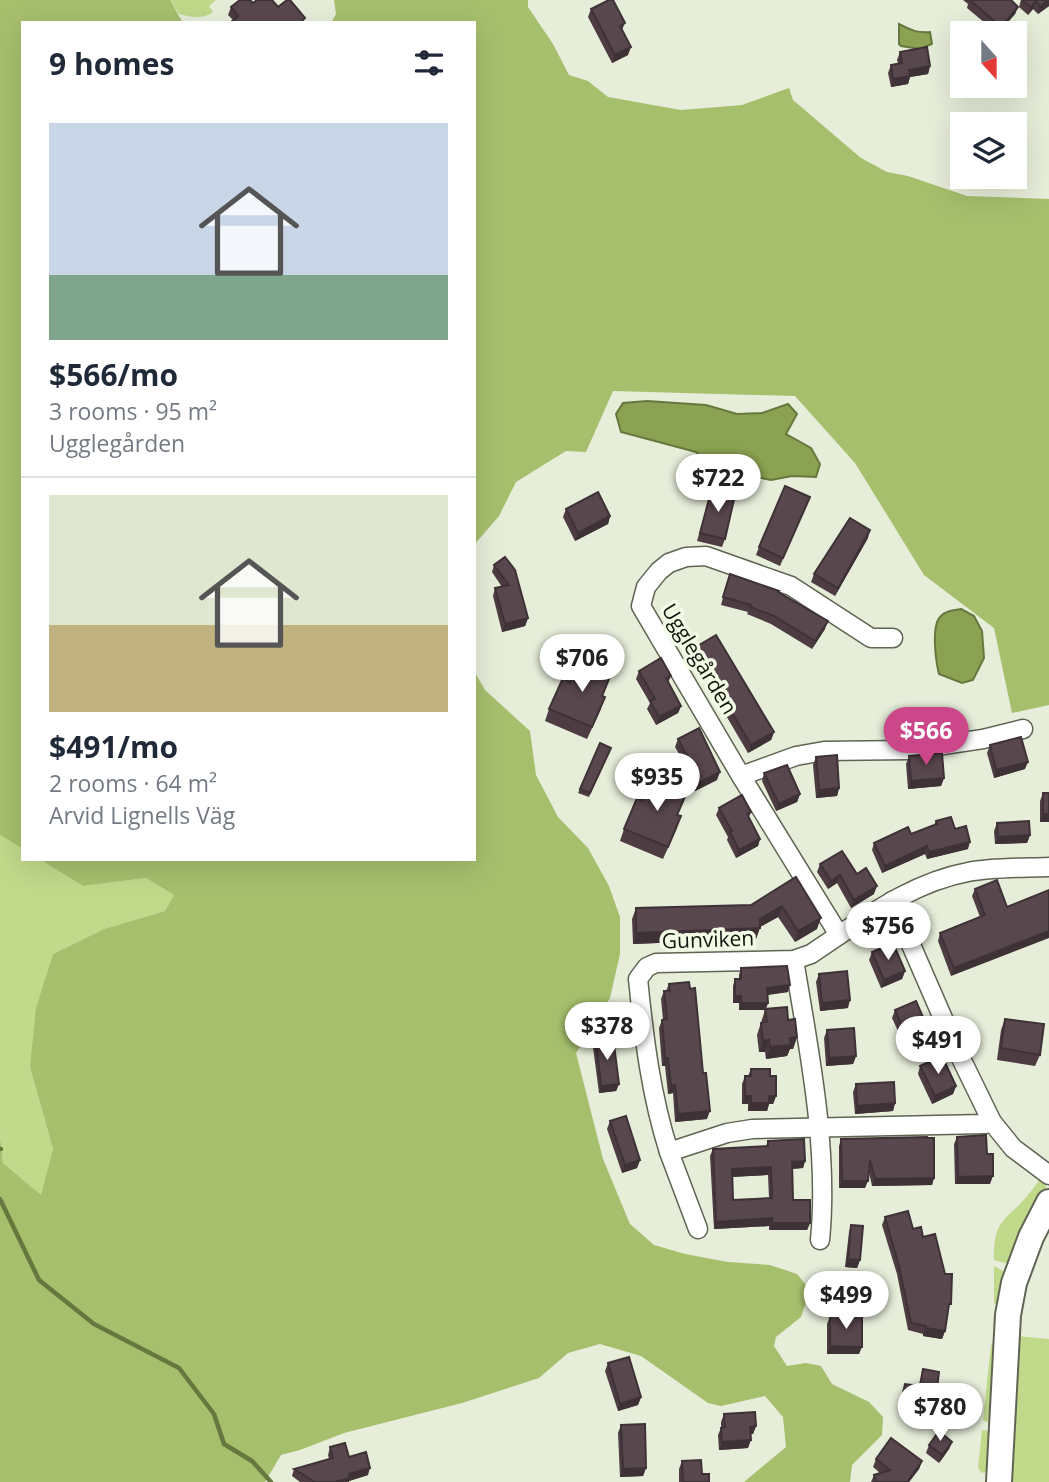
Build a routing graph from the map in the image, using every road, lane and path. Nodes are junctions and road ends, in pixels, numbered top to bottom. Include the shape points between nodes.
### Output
1 (893, 638) dead end
2 (1023, 729) dead end
3 (741, 776) junction
4 (1049, 867) edge
5 (892, 901) junction
6 (839, 935) junction
7 (794, 960) junction
8 (992, 1122) junction
9 (818, 1126) junction
10 (669, 1152) junction
11 (1049, 1175) edge
12 (1049, 1202) edge
13 (698, 1229) dead end
14 (820, 1240) dead end
15 (999, 1482) edge

1 - 3 street, Ugglegården via 871,638 791,586 706,556 686,557 659,571 646,587 641,606
2 - 3 street via 922,748 824,751
3 - 6 street, Ugglegården
4 - 5 street via 971,871 934,881
5 - 6 street
5 - 8 street
6 - 7 street, Gunviken
7 - 9 street
7 - 10 street, Gunviken via 656,964 638,979 652,1087
8 - 9 street
8 - 11 street via 1013,1148
9 - 10 street via 727,1133
9 - 14 street via 823,1203
10 - 13 street, Gunviken
12 - 15 street via 1031,1237 1008,1315

